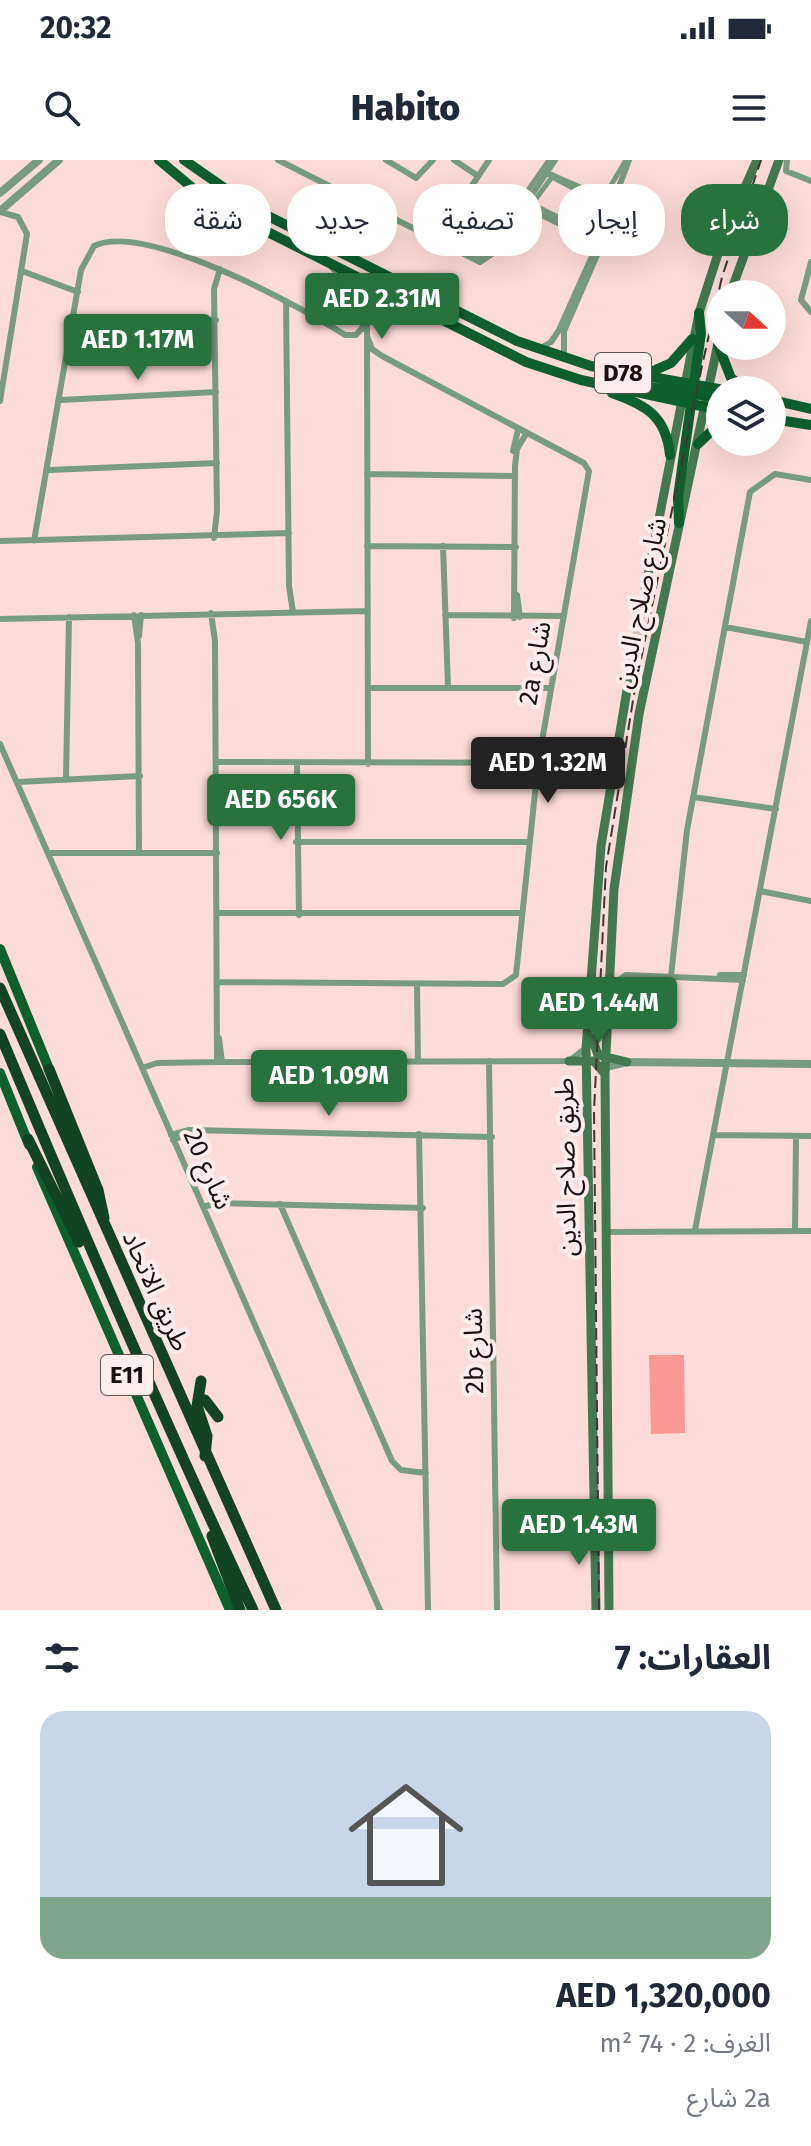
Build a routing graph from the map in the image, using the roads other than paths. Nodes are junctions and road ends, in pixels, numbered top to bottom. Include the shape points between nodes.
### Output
1 (39, 160) edge
2 (50, 160) edge
3 (59, 160) edge
4 (159, 160) edge
5 (184, 160) edge
6 (278, 160) edge
7 (386, 160) edge
8 (433, 160) edge
9 (454, 160) edge
10 (490, 160) edge
11 (549, 160) edge
12 (557, 160) edge
13 (627, 160) edge
14 (757, 160) edge
15 (779, 160) edge
16 (787, 160) edge
17 (547, 173) junction
18 (478, 176) junction
19 (811, 181) edge
20 (324, 184) edge
21 (473, 184) edge
22 (539, 184) edge
23 (569, 184) edge
24 (618, 184) edge
25 (0, 193) edge
26 (18, 196) junction
27 (610, 204) joint
28 (0, 211) edge
29 (287, 225) edge
30 (347, 256) edge
31 (464, 256) edge
32 (490, 256) edge
33 (596, 256) edge
34 (811, 262) edge
35 (328, 264) junction
36 (223, 270) junction
37 (22, 271) junction
38 (735, 280) edge
39 (78, 292) junction
40 (401, 300) junction
41 (574, 300) junction
42 (286, 301) junction
43 (811, 312) edge
44 (699, 313) junction
45 (216, 323) junction
46 (73, 324) junction
47 (363, 327) junction
48 (367, 336) junction
49 (692, 339) junction
50 (539, 350) junction
51 (564, 358) junction
52 (640, 376) junction
53 (593, 382) junction
54 (367, 384) junction
55 (687, 394) junction
56 (216, 395) junction
57 (61, 397) junction
58 (706, 397) edge
59 (706, 397) edge
60 (0, 401) edge
61 (786, 404) edge
62 (706, 406) edge
63 (811, 409) edge
64 (786, 421) edge
65 (811, 425) edge
66 (518, 430) junction
67 (526, 434) junction
68 (706, 436) edge
69 (698, 444) junction
70 (670, 455) junction
71 (217, 466) junction
72 (50, 467) junction
73 (515, 471) junction
74 (367, 474) junction
75 (811, 480) edge
76 (679, 523) junction
77 (289, 536) junction
78 (217, 538) junction
79 (0, 541) edge
80 (37, 541) junction
81 (516, 544) junction
82 (367, 546) junction
83 (445, 546) junction
84 (645, 591) tunnel mouth
85 (368, 611) junction
86 (290, 612) junction
87 (214, 613) junction
88 (137, 615) junction
89 (66, 617) junction
90 (445, 618) junction
91 (517, 618) junction
92 (0, 619) edge
93 (563, 619) junction
94 (811, 621) edge
95 (725, 627) junction
96 (810, 641) edge
97 (629, 678) tunnel mouth
98 (445, 687) junction
99 (368, 688) junction
100 (550, 692) junction
101 (0, 744) edge
102 (617, 744) junction
103 (594, 763) junction
104 (368, 764) junction
105 (538, 764) junction
106 (216, 765) junction
107 (294, 765) junction
108 (140, 778) junction
109 (68, 780) junction
110 (610, 782) junction
111 (19, 785) junction
112 (693, 797) junction
113 (776, 809) junction
114 (296, 844) junction
115 (528, 845) junction
116 (141, 850) junction
117 (217, 850) junction
118 (49, 856) junction
119 (760, 891) junction
120 (811, 901) edge
121 (218, 915) junction
122 (296, 915) junction
123 (522, 916) junction
124 (0, 949) edge
125 (609, 960) junction
126 (591, 967) junction
127 (626, 975) junction
128 (671, 976) junction
129 (744, 977) junction
130 (420, 984) junction
131 (218, 985) junction
132 (0, 988) edge
133 (608, 990) junction
134 (0, 1034) edge
135 (587, 1044) junction
136 (586, 1060) junction
137 (569, 1061) junction
138 (219, 1062) junction
139 (420, 1062) junction
140 (492, 1062) junction
141 (627, 1062) joint
142 (728, 1063) junction
143 (811, 1064) edge
144 (606, 1066) junction
145 (142, 1068) junction
146 (49, 1069) joint
147 (0, 1073) edge
148 (586, 1078) junction
149 (605, 1106) junction
150 (615, 1114) dead end
151 (587, 1119) junction
152 (422, 1134) junction
153 (492, 1135) junction
154 (714, 1135) junction
155 (796, 1136) junction
156 (811, 1136) edge
157 (172, 1138) junction
158 (28, 1139) junction
159 (284, 1204) junction
160 (423, 1205) junction
161 (204, 1210) junction
162 (606, 1216) junction
163 (103, 1227) junction
164 (626, 1230) junction
165 (698, 1230) junction
166 (795, 1231) junction
167 (811, 1231) edge
168 (607, 1232) junction
169 (98, 1268) junction
170 (201, 1381) dead end
171 (198, 1401) junction
172 (593, 1402) junction
173 (583, 1411) dead end
174 (218, 1417) dead end
175 (204, 1456) junction
176 (426, 1470) junction
177 (584, 1513) dead end
178 (210, 1523) junction
179 (595, 1524) junction
180 (620, 1583) dead end
181 (609, 1593) junction
182 (230, 1610) edge
183 (240, 1610) edge
184 (253, 1610) edge
185 (276, 1610) edge
186 (380, 1610) edge
187 (428, 1610) edge
188 (497, 1610) edge
189 (596, 1610) edge
190 (609, 1610) edge

1 - 25 street
2 - 26 street
3 - 26 street
4 - 35 main road, D78 via 213,202
5 - 29 main road, D78 via 240,201
6 - 20 street
7 - 8 street via 416,178
9 - 18 street
10 - 11 street via 439,236 471,255 482,256
10 - 18 street
12 - 13 street via 550,172 606,198
12 - 17 street
13 - 24 street
14 - 44 main road, شارع صلاح الدين via 725,232
15 - 38 main road
16 - 19 street via 786,171
17 - 22 street
17 - 23 street
18 - 21 street
26 - 28 street
27 - 27 street via 593,235 538,207 535,200 552,177
28 - 37 street via 18,217 26,228
30 - 50 main road, D78
31 - 32 street via 480,262
33 - 41 street
34 - 43 street via 802,297 803,307
35 - 40 main road, D78
35 - 47 street via 354,291
36 - 39 street via 190,257 111,241 94,246 83,261
36 - 42 street
36 - 45 street via 215,296
37 - 39 street
37 - 60 street
39 - 46 street
40 - 48 street via 372,304
40 - 53 main road, D78 via 526,362
41 - 50 street via 556,336
41 - 51 street via 562,338
42 - 47 street via 349,337
42 - 77 street
44 - 49 main road, شارع صلاح الدين
44 - 55 main road via 701,333
45 - 46 street
45 - 56 street
46 - 57 street
47 - 54 street
48 - 54 street
48 - 66 street via 382,356
49 - 52 main road via 671,363
49 - 55 main road, شارع صلاح الدين
50 - 51 main road, D78
51 - 52 main road, D78
52 - 55 main road, D78
53 - 55 main road
53 - 70 main road via 654,412
54 - 74 street
55 - 58 main road, D78
55 - 59 main road, D78
55 - 70 main road, شارع صلاح الدين
55 - 76 main road
56 - 57 street
56 - 71 street
57 - 72 street
61 - 63 main road
62 - 69 main road, شارع صلاح الدين
64 - 65 main road
66 - 67 street
66 - 73 street
67 - 73 street via 517,449
67 - 93 street, 2a شارع via 580,461 589,476
68 - 69 main road
69 - 76 main road, شارع صلاح الدين
70 - 84 main road, شارع صلاح الدين
71 - 72 street
71 - 78 street
72 - 80 street
73 - 74 street
73 - 81 street
74 - 82 street
75 - 95 street via 775,474 752,488
76 - 125 main road, شارع صلاح الدين via 627,784
77 - 78 street
77 - 86 street
78 - 80 street
79 - 80 street
81 - 83 street
81 - 91 street
82 - 83 street
82 - 85 street
83 - 90 street
85 - 86 street
85 - 99 street
86 - 87 street
87 - 88 street
87 - 106 street
88 - 89 street
88 - 108 street
89 - 92 street
89 - 109 street
90 - 91 street
90 - 98 street
91 - 93 street
93 - 100 street, 2a شارع
94 - 96 street
95 - 96 street
95 - 112 street
96 - 113 street
97 - 102 main road, طريق صلاح الدين
98 - 99 street
98 - 100 street
99 - 104 street
100 - 105 street, 2a شارع
101 - 111 street, شارع 20
102 - 103 street
102 - 110 main road, طريق صلاح الدين
103 - 105 street
103 - 110 street
104 - 105 street
104 - 107 street
105 - 115 street, 2a شارع
106 - 107 street
106 - 117 street
107 - 114 street
108 - 109 street
108 - 116 street
109 - 111 street
110 - 126 main road, طريق صلاح الدين
111 - 118 street, شارع 20
112 - 113 street
112 - 128 street
113 - 119 street
114 - 115 street
114 - 122 street
115 - 123 street, 2a شارع
116 - 117 street
116 - 118 street
117 - 121 street
118 - 145 street, شارع 20
119 - 120 street
119 - 129 street
121 - 122 street
121 - 131 street
122 - 123 street
123 - 130 street, 2a شارع via 516,971 507,983
124 - 146 main road
125 - 127 street
125 - 133 main road, شارع صلاح الدين
126 - 135 main road, طريق صلاح الدين
126 - 144 main road via 591,1044
127 - 128 street
127 - 133 street
128 - 129 street
129 - 142 street
130 - 131 street
130 - 139 street
131 - 138 street
132 - 163 highway, طريق الاتحاد / E11
133 - 144 main road, شارع صلاح الدين
134 - 169 highway, طريق الاتحاد / E11
135 - 136 main road, طريق صلاح الدين
135 - 137 street via 581,1056
136 - 137 main road
136 - 144 main road
136 - 148 main road, طريق صلاح الدين
137 - 140 street
137 - 148 street
138 - 139 street
138 - 145 street
139 - 140 street
140 - 153 street, 2b شارع
141 - 142 street
141 - 144 main road
142 - 143 street
142 - 154 street
144 - 149 main road, طريق صلاح الدين
145 - 157 street, شارع 20
146 - 163 highway via 101,1199
147 - 158 main road, E11
148 - 151 main road, طريق صلاح الدين
149 - 150 main road
149 - 162 main road, طريق صلاح الدين
151 - 168 main road via 594,1137 595,1225
151 - 172 main road, طريق صلاح الدين
152 - 153 street
152 - 157 street via 194,1131
152 - 160 street
153 - 188 street, 2b شارع
154 - 155 street
154 - 165 street
155 - 156 street
155 - 166 street
157 - 161 street, شارع 20
158 - 169 highway via 82,1247
158 - 182 main road, E11
159 - 160 street
159 - 161 street via 220,1203
159 - 176 street via 392,1461 401,1470
160 - 176 street
161 - 186 street, شارع 20
162 - 164 street
162 - 168 main road, طريق صلاح الدين
163 - 175 highway, طريق الاتحاد / E11
164 - 165 street
164 - 168 street
165 - 166 street
166 - 167 street
168 - 181 main road, طريق صلاح الدين
169 - 178 highway, طريق الاتحاد / E11
170 - 171 highway
171 - 174 highway via 207,1402
171 - 175 highway via 207,1436
172 - 173 main road
172 - 179 main road, طريق صلاح الدين
175 - 185 highway, طريق الاتحاد / E11
176 - 187 street
177 - 179 main road
178 - 183 highway
178 - 184 highway, طريق الاتحاد / E11
179 - 189 main road, طريق صلاح الدين
180 - 181 main road
181 - 190 main road, طريق صلاح الدين

